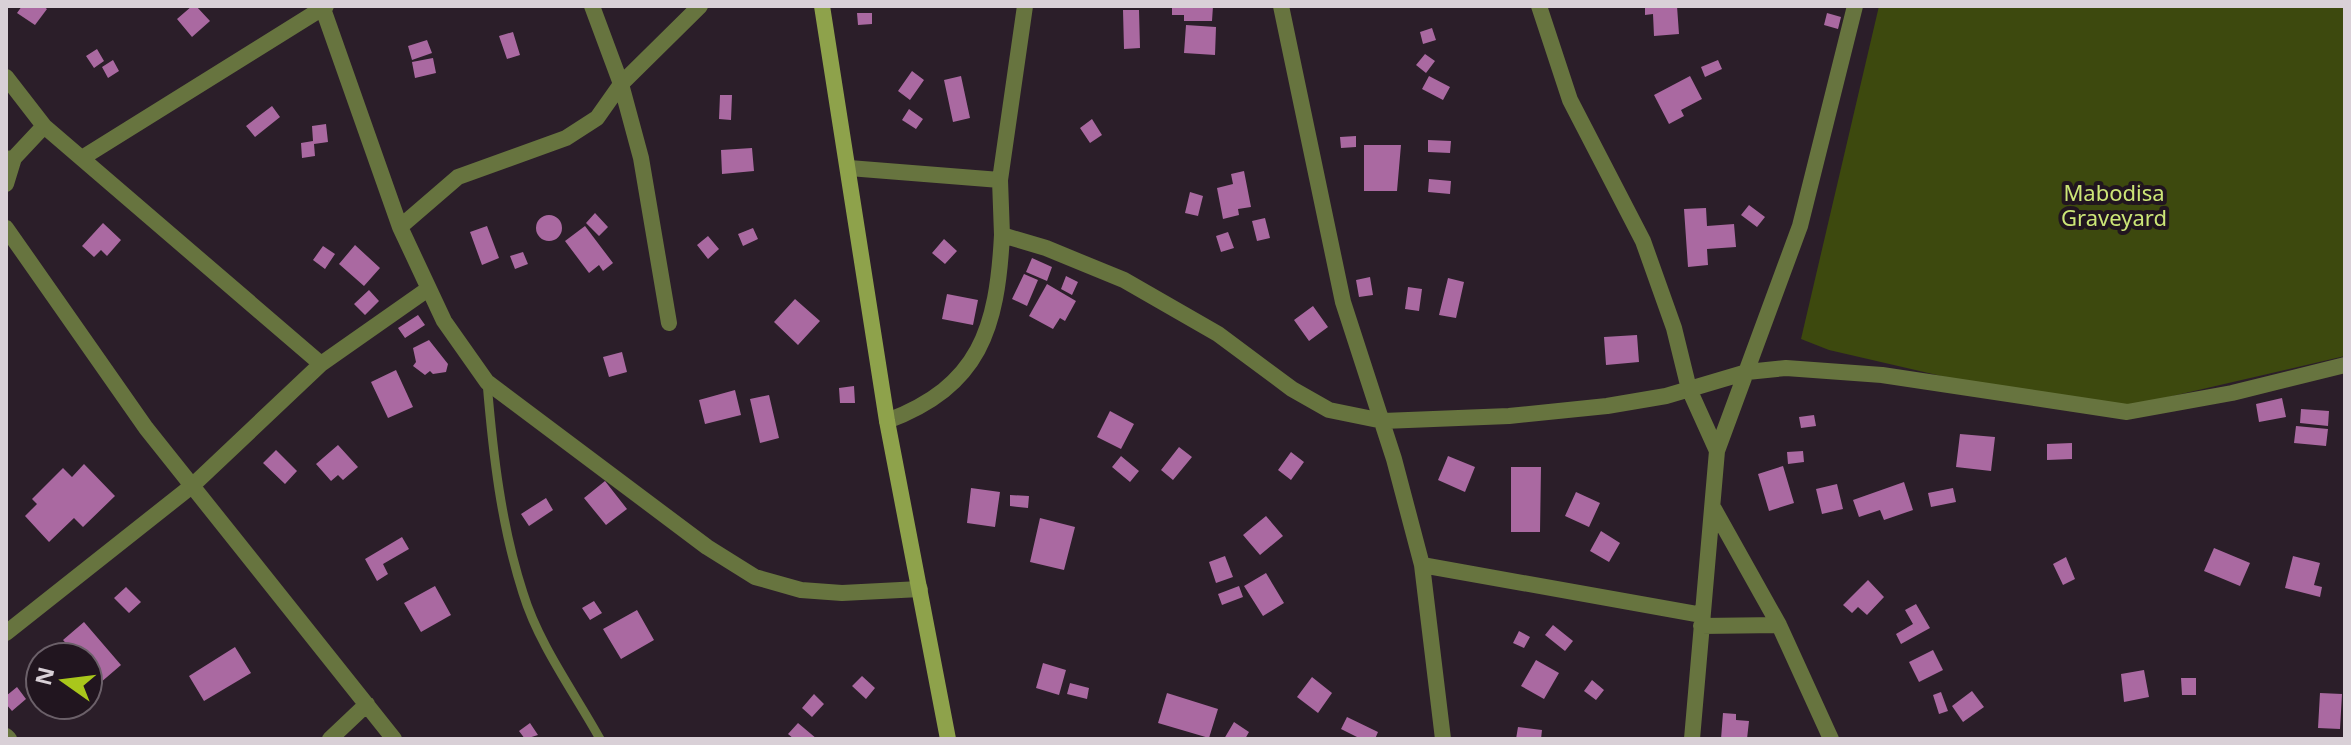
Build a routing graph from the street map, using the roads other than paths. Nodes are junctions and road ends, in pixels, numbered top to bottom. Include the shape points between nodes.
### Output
1 (323, 6) edge
2 (592, 6) edge
3 (700, 6) edge
4 (822, 6) edge
5 (1025, 6) edge
6 (1281, 6) edge
7 (1539, 6) edge
8 (1855, 6) edge
9 (6, 77) edge
10 (621, 84) junction
11 (44, 126) junction
12 (82, 158) junction
13 (10, 159) edge
14 (849, 168) junction
15 (1000, 180) junction
16 (6, 184) edge
17 (400, 227) junction
18 (6, 228) edge
19 (1002, 235) junction
20 (428, 289) junction
21 (669, 323) dead end
22 (321, 364) junction
23 (2345, 365) edge
24 (1747, 372) junction
25 (487, 382) junction
26 (1689, 389) junction
27 (887, 421) junction
28 (1383, 421) junction
29 (1717, 451) junction
30 (193, 485) junction
31 (1714, 509) junction
32 (1422, 565) junction
33 (920, 589) junction
34 (1702, 620) junction
35 (1779, 625) junction
36 (6, 633) edge
37 (367, 704) junction
38 (330, 739) edge
39 (394, 739) edge
40 (600, 739) edge
41 (948, 739) edge
42 (1443, 739) edge
43 (1692, 739) edge
44 (1831, 739) edge

1 - 12 street
1 - 17 street
2 - 10 street
3 - 10 street
4 - 14 street
5 - 15 street
6 - 28 street via 1343,302
7 - 26 street via 1570,100 1648,253
8 - 24 street via 1800,226
9 - 11 street
10 - 17 street via 608,106 587,125 566,138 458,177
10 - 21 street via 641,158
11 - 12 street
11 - 13 street
12 - 22 street
13 - 16 street
14 - 15 street
14 - 27 street
15 - 19 street
17 - 20 street
18 - 30 street via 123,398
19 - 27 street via 994,301 972,359 936,398
19 - 28 street via 1124,280 1218,334 1329,410
20 - 22 street
20 - 25 street
22 - 30 street
23 - 24 street via 2127,412 1882,375 1786,368
24 - 26 street
24 - 29 street
25 - 33 street via 755,577 801,590 842,593
25 - 40 lane via 499,491 523,595
26 - 28 street via 1607,406
26 - 29 street
27 - 33 street
28 - 32 street
29 - 31 street
30 - 36 street
30 - 37 street
31 - 34 street
31 - 35 street
32 - 34 street
32 - 42 street
33 - 41 street
34 - 35 street
34 - 43 street
35 - 44 street
37 - 38 street
37 - 39 street

